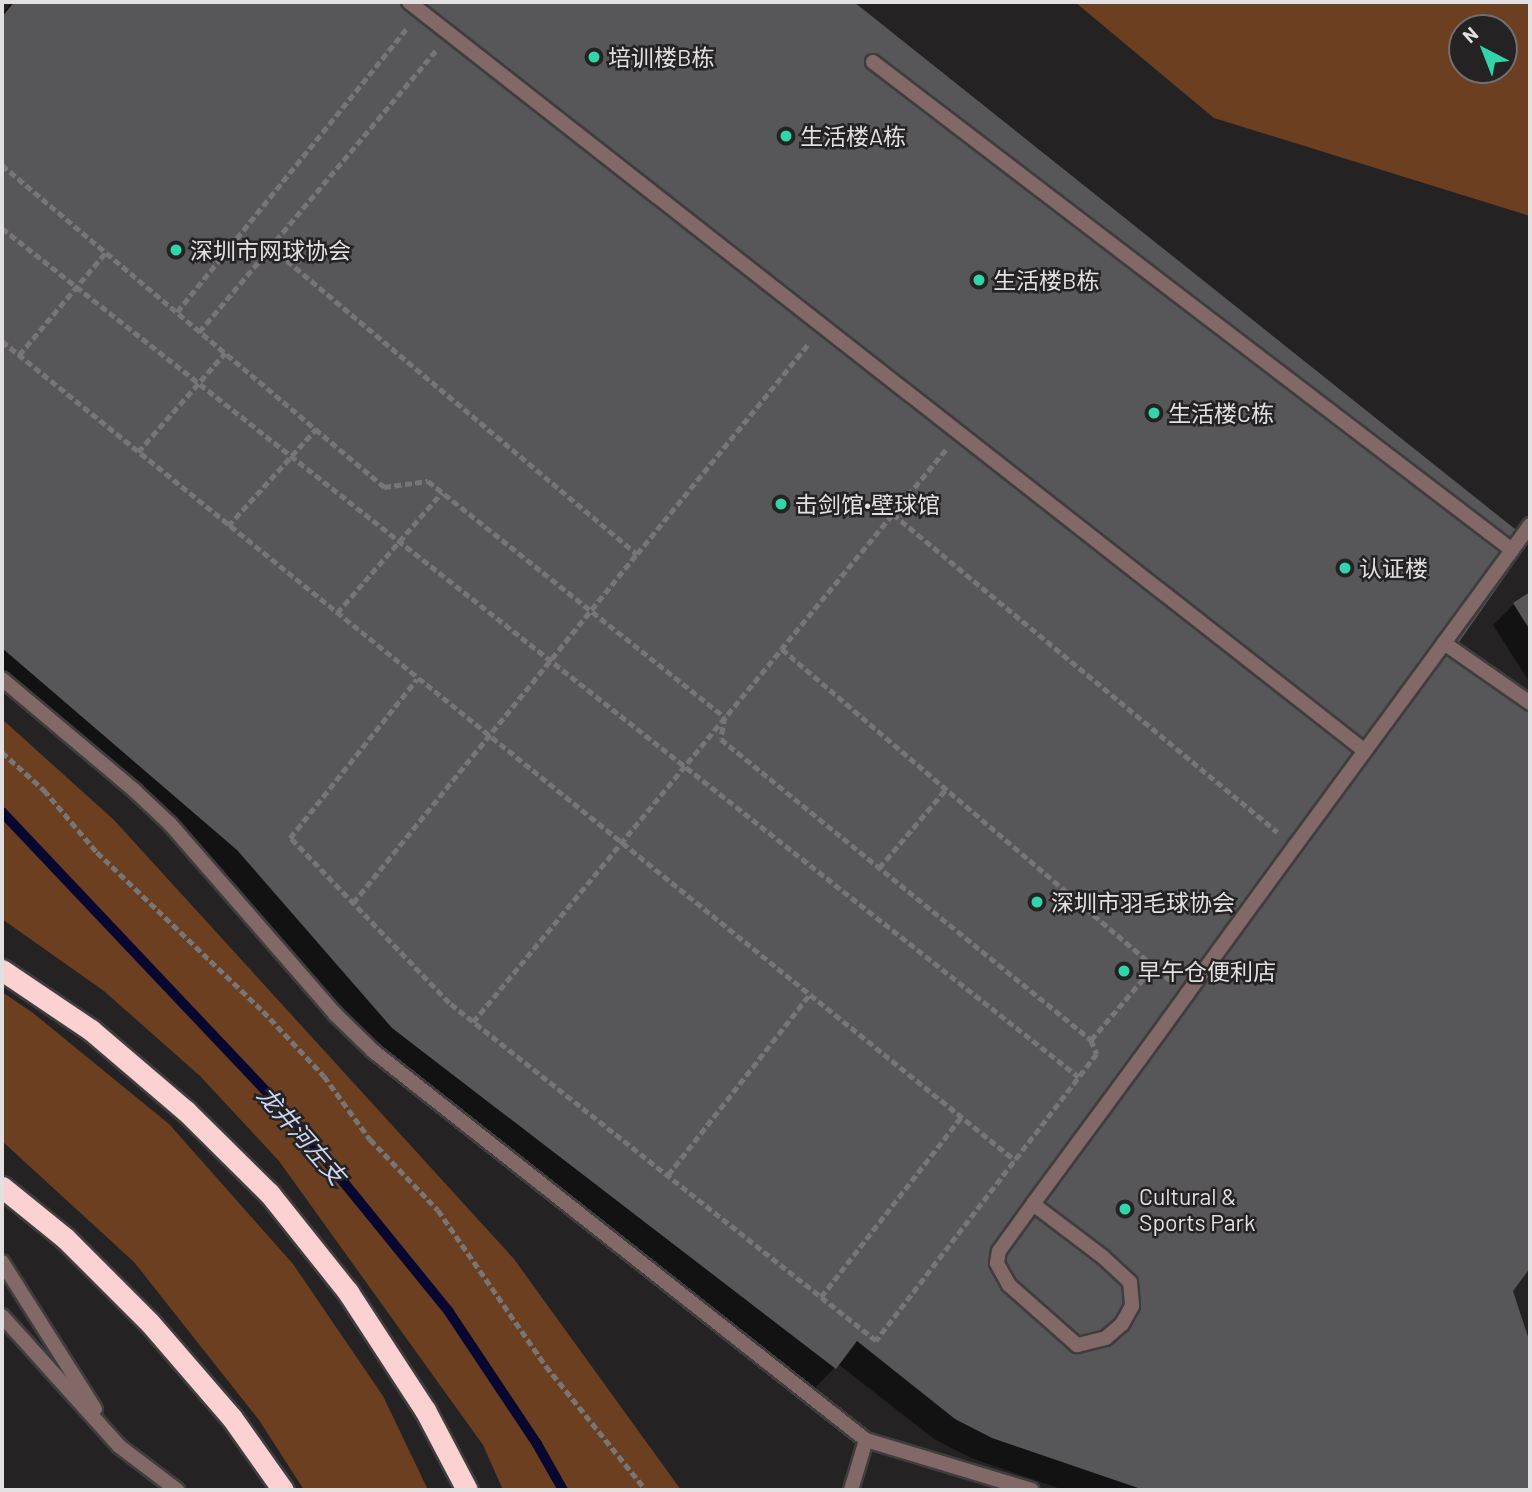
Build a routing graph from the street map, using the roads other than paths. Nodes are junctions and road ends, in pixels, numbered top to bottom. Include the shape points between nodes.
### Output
1 (415, 6) edge
2 (873, 62) dead end
3 (1530, 525) edge
4 (1512, 550) junction
5 (1444, 643) junction
6 (2, 679) edge
7 (1530, 703) edge
8 (1365, 751) junction
9 (2, 970) edge
10 (2, 1187) edge
11 (1033, 1205) junction
12 (2, 1262) edge
13 (2, 1316) edge
14 (866, 1440) junction
15 (119, 1446) junction
16 (177, 1490) edge
17 (283, 1490) edge
18 (467, 1490) edge
19 (851, 1490) edge
20 (1032, 1490) edge

1 - 8 street
2 - 4 street
3 - 4 street
4 - 5 street
5 - 7 street
5 - 8 street
6 - 14 street via 170,824 335,1014 373,1051
8 - 11 street
9 - 18 highway via 91,1030 186,1111 269,1193 348,1292 425,1410
10 - 17 highway via 65,1238 150,1323 232,1418
11 - 11 street via 999,1251 996,1264 1009,1286 1077,1345 1106,1338 1122,1324 1132,1306 1130,1282
12 - 15 street
13 - 15 street
14 - 19 street
14 - 20 street
15 - 16 street

